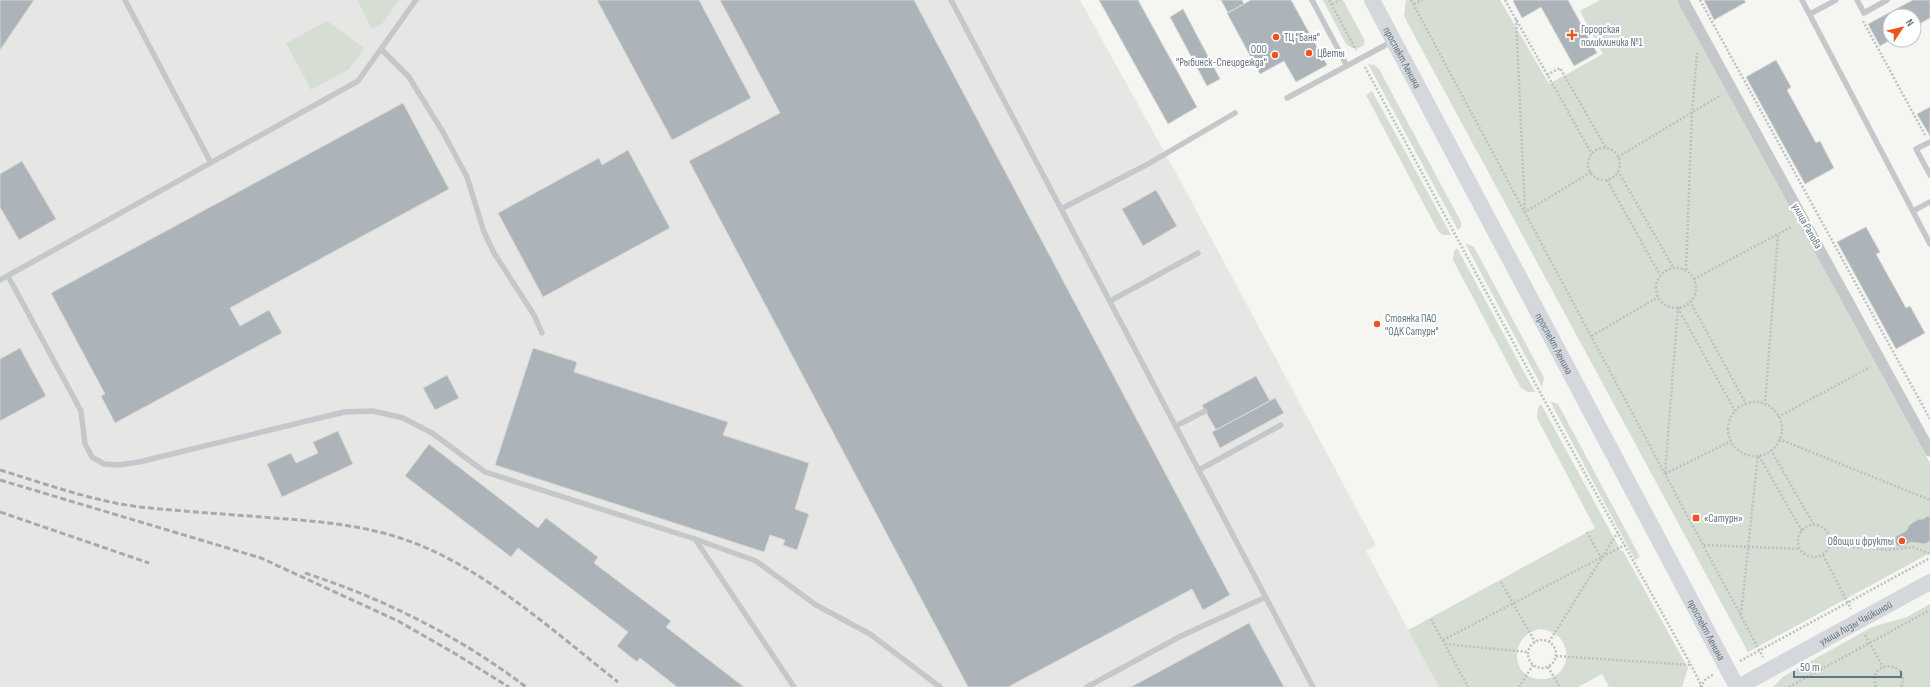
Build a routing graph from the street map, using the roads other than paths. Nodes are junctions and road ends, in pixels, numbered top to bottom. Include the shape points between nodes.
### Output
1 (126, 0) edge
2 (416, 0) edge
3 (951, 0) edge
4 (1312, 0) edge
5 (1684, 0) edge
6 (1802, 0) edge
7 (1836, 0) edge
8 (1857, 0) edge
9 (1887, 0) edge
10 (1376, 2) edge
11 (1810, 14) junction
12 (1393, 41) junction
13 (381, 49) junction
14 (1347, 66) junction
15 (1287, 98) dead end
16 (1235, 113) dead end
17 (1929, 142) edge
18 (212, 163) junction
19 (1930, 175) edge
20 (1930, 202) edge
21 (1061, 209) junction
22 (1913, 211) junction
23 (1930, 244) edge
24 (1198, 253) dead end
25 (8, 276) junction
26 (0, 280) edge
27 (1110, 301) junction
28 (542, 333) dead end
29 (1205, 411) dead end
30 (1282, 425) dead end
31 (1176, 426) junction
32 (1930, 451) edge
33 (1199, 470) junction
34 (695, 539) junction
35 (1930, 582) edge
36 (1266, 597) junction
37 (794, 687) edge
38 (940, 687) edge
39 (1087, 687) edge
40 (1313, 687) edge
41 (1738, 687) edge

1 - 18 lane
2 - 13 lane
3 - 21 lane
4 - 14 lane
5 - 32 street, улица Рапова
6 - 11 lane
7 - 11 lane
8 - 9 lane via 1864,13
10 - 12 main road, проспект Ленина
11 - 22 lane
12 - 14 lane
12 - 41 main road, проспект Ленина
13 - 18 lane via 358,81
13 - 28 lane via 409,77 444,134 467,177 484,232 494,254 534,315
14 - 15 lane
16 - 21 lane via 1148,164
17 - 19 lane via 1916,149
18 - 25 lane
20 - 22 lane
21 - 27 lane
22 - 23 lane
24 - 27 lane
25 - 26 lane
25 - 34 lane via 81,411 85,444 92,457 104,464 139,462 344,412 373,411 403,418 432,433 485,472
27 - 31 lane
29 - 31 lane
30 - 33 lane
31 - 33 lane
33 - 36 lane
34 - 37 lane
34 - 38 lane via 756,561 816,604 870,634
35 - 41 main road, улица Лизы Чайкиной
36 - 39 lane via 1181,636
36 - 40 lane

